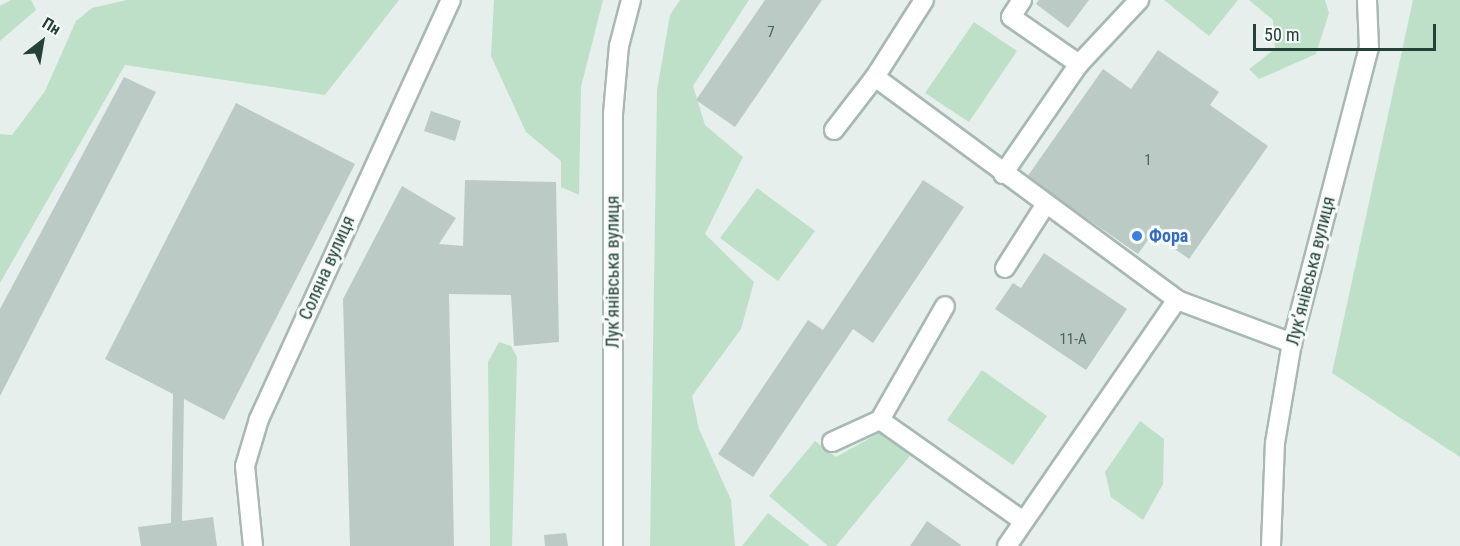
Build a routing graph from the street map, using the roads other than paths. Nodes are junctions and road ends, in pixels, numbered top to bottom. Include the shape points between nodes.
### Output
1 (451, 0) edge
2 (632, 0) edge
3 (924, 0) edge
4 (1022, 0) edge
5 (1139, 0) edge
6 (1367, 0) edge
7 (1078, 64) junction
8 (875, 77) junction
9 (834, 130) dead end
10 (1004, 174) junction
11 (1046, 204) junction
12 (1005, 268) dead end
13 (1177, 300) junction
14 (945, 306) dead end
15 (1292, 343) junction
16 (880, 420) junction
17 (832, 442) dead end
18 (1023, 521) junction
19 (253, 546) edge
20 (613, 546) edge
21 (1006, 546) edge
22 (1271, 546) edge

1 - 19 street, Соляна вулиця via 259,419 245,466
2 - 20 street, Лукʼянівська вулиця via 619,46 613,114
3 - 8 street
4 - 7 street via 1011,17
5 - 7 street
6 - 15 street, Лукʼянівська вулиця via 1369,48
7 - 10 street
8 - 9 street
8 - 10 street
10 - 11 street
11 - 12 street
11 - 13 street
13 - 15 street
13 - 18 street
14 - 16 street
15 - 22 street, Лукʼянівська вулиця via 1275,443
16 - 17 street
16 - 18 street
18 - 21 street

